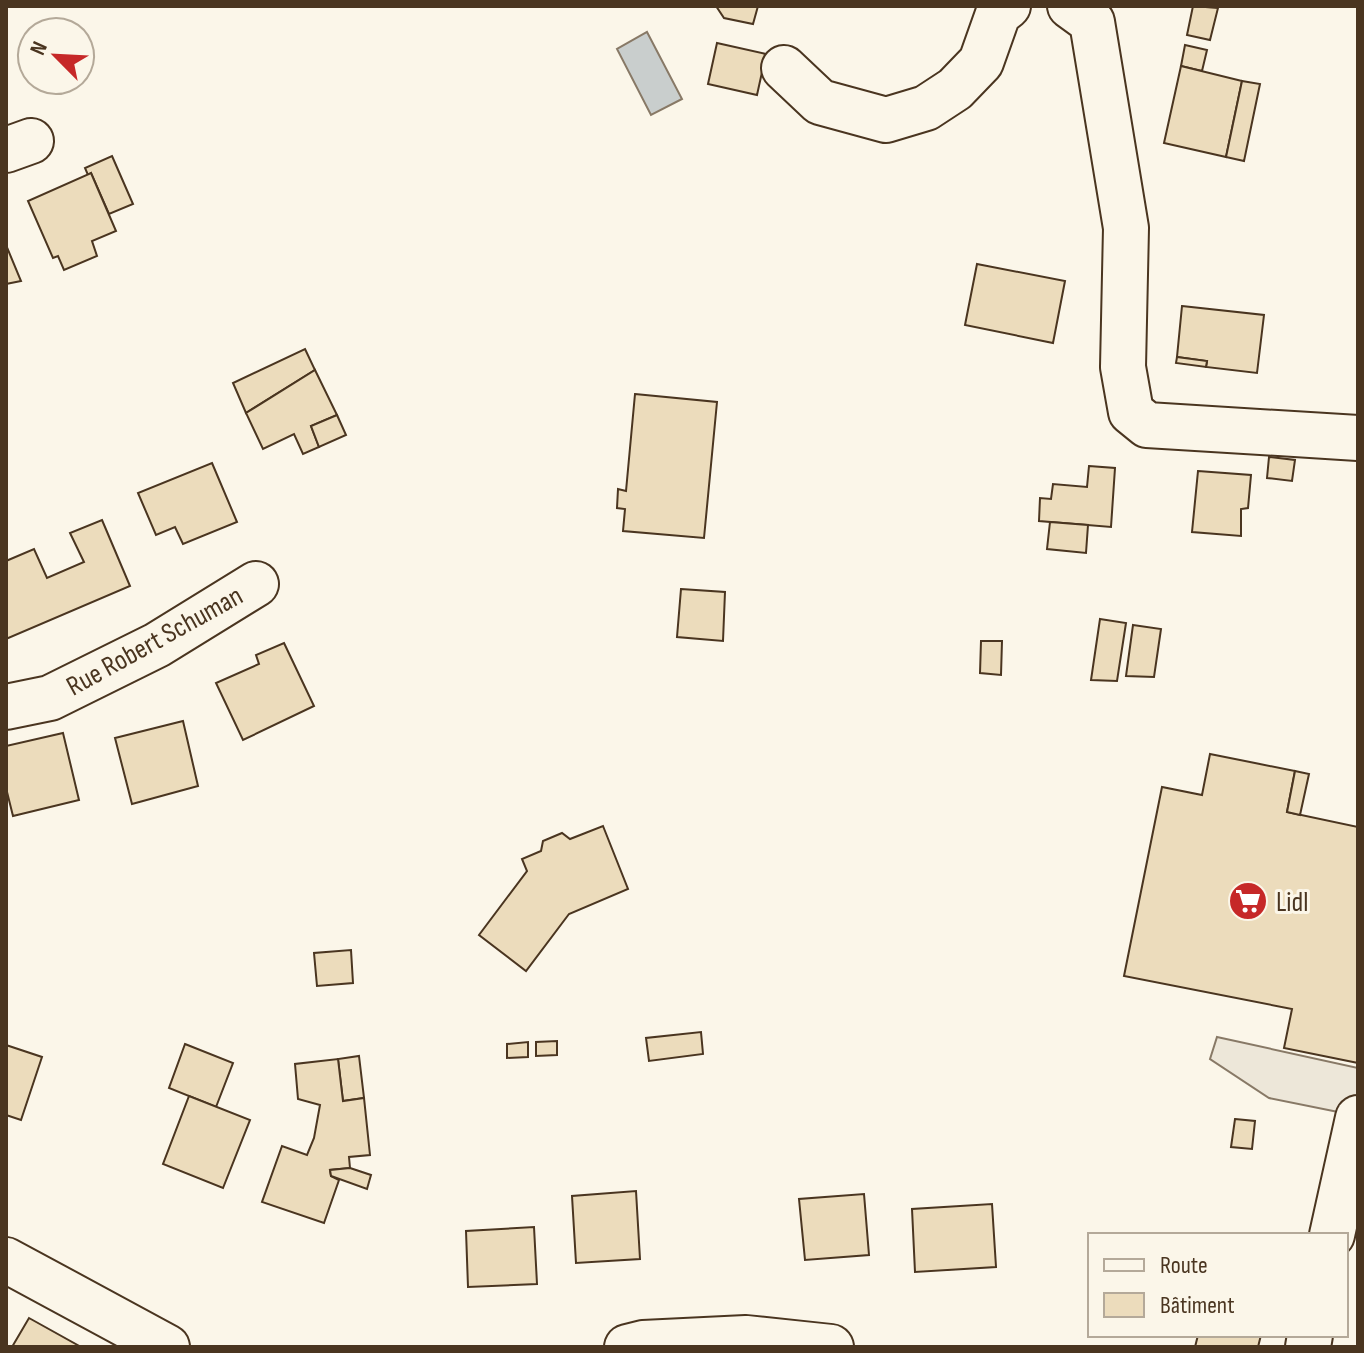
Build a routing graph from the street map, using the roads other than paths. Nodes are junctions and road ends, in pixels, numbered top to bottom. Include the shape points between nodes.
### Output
1 (1008, 6) edge
2 (1070, 6) edge
3 (784, 68) dead end
4 (1358, 438) edge
5 (256, 584) dead end
6 (6, 707) edge
7 (1358, 1118) edge
8 (1332, 1233) edge
9 (6, 1260) edge
10 (167, 1347) edge
11 (627, 1347) edge
12 (831, 1347) edge

1 - 3 street via 998,14 981,62 955,89 926,108 886,120 820,102
2 - 4 street via 1092,22 1126,228 1123,367 1131,412 1147,425
5 - 6 street, Rue Robert Schuman via 157,645 50,698
7 - 8 street
9 - 10 street
11 - 12 street via 746,1338

